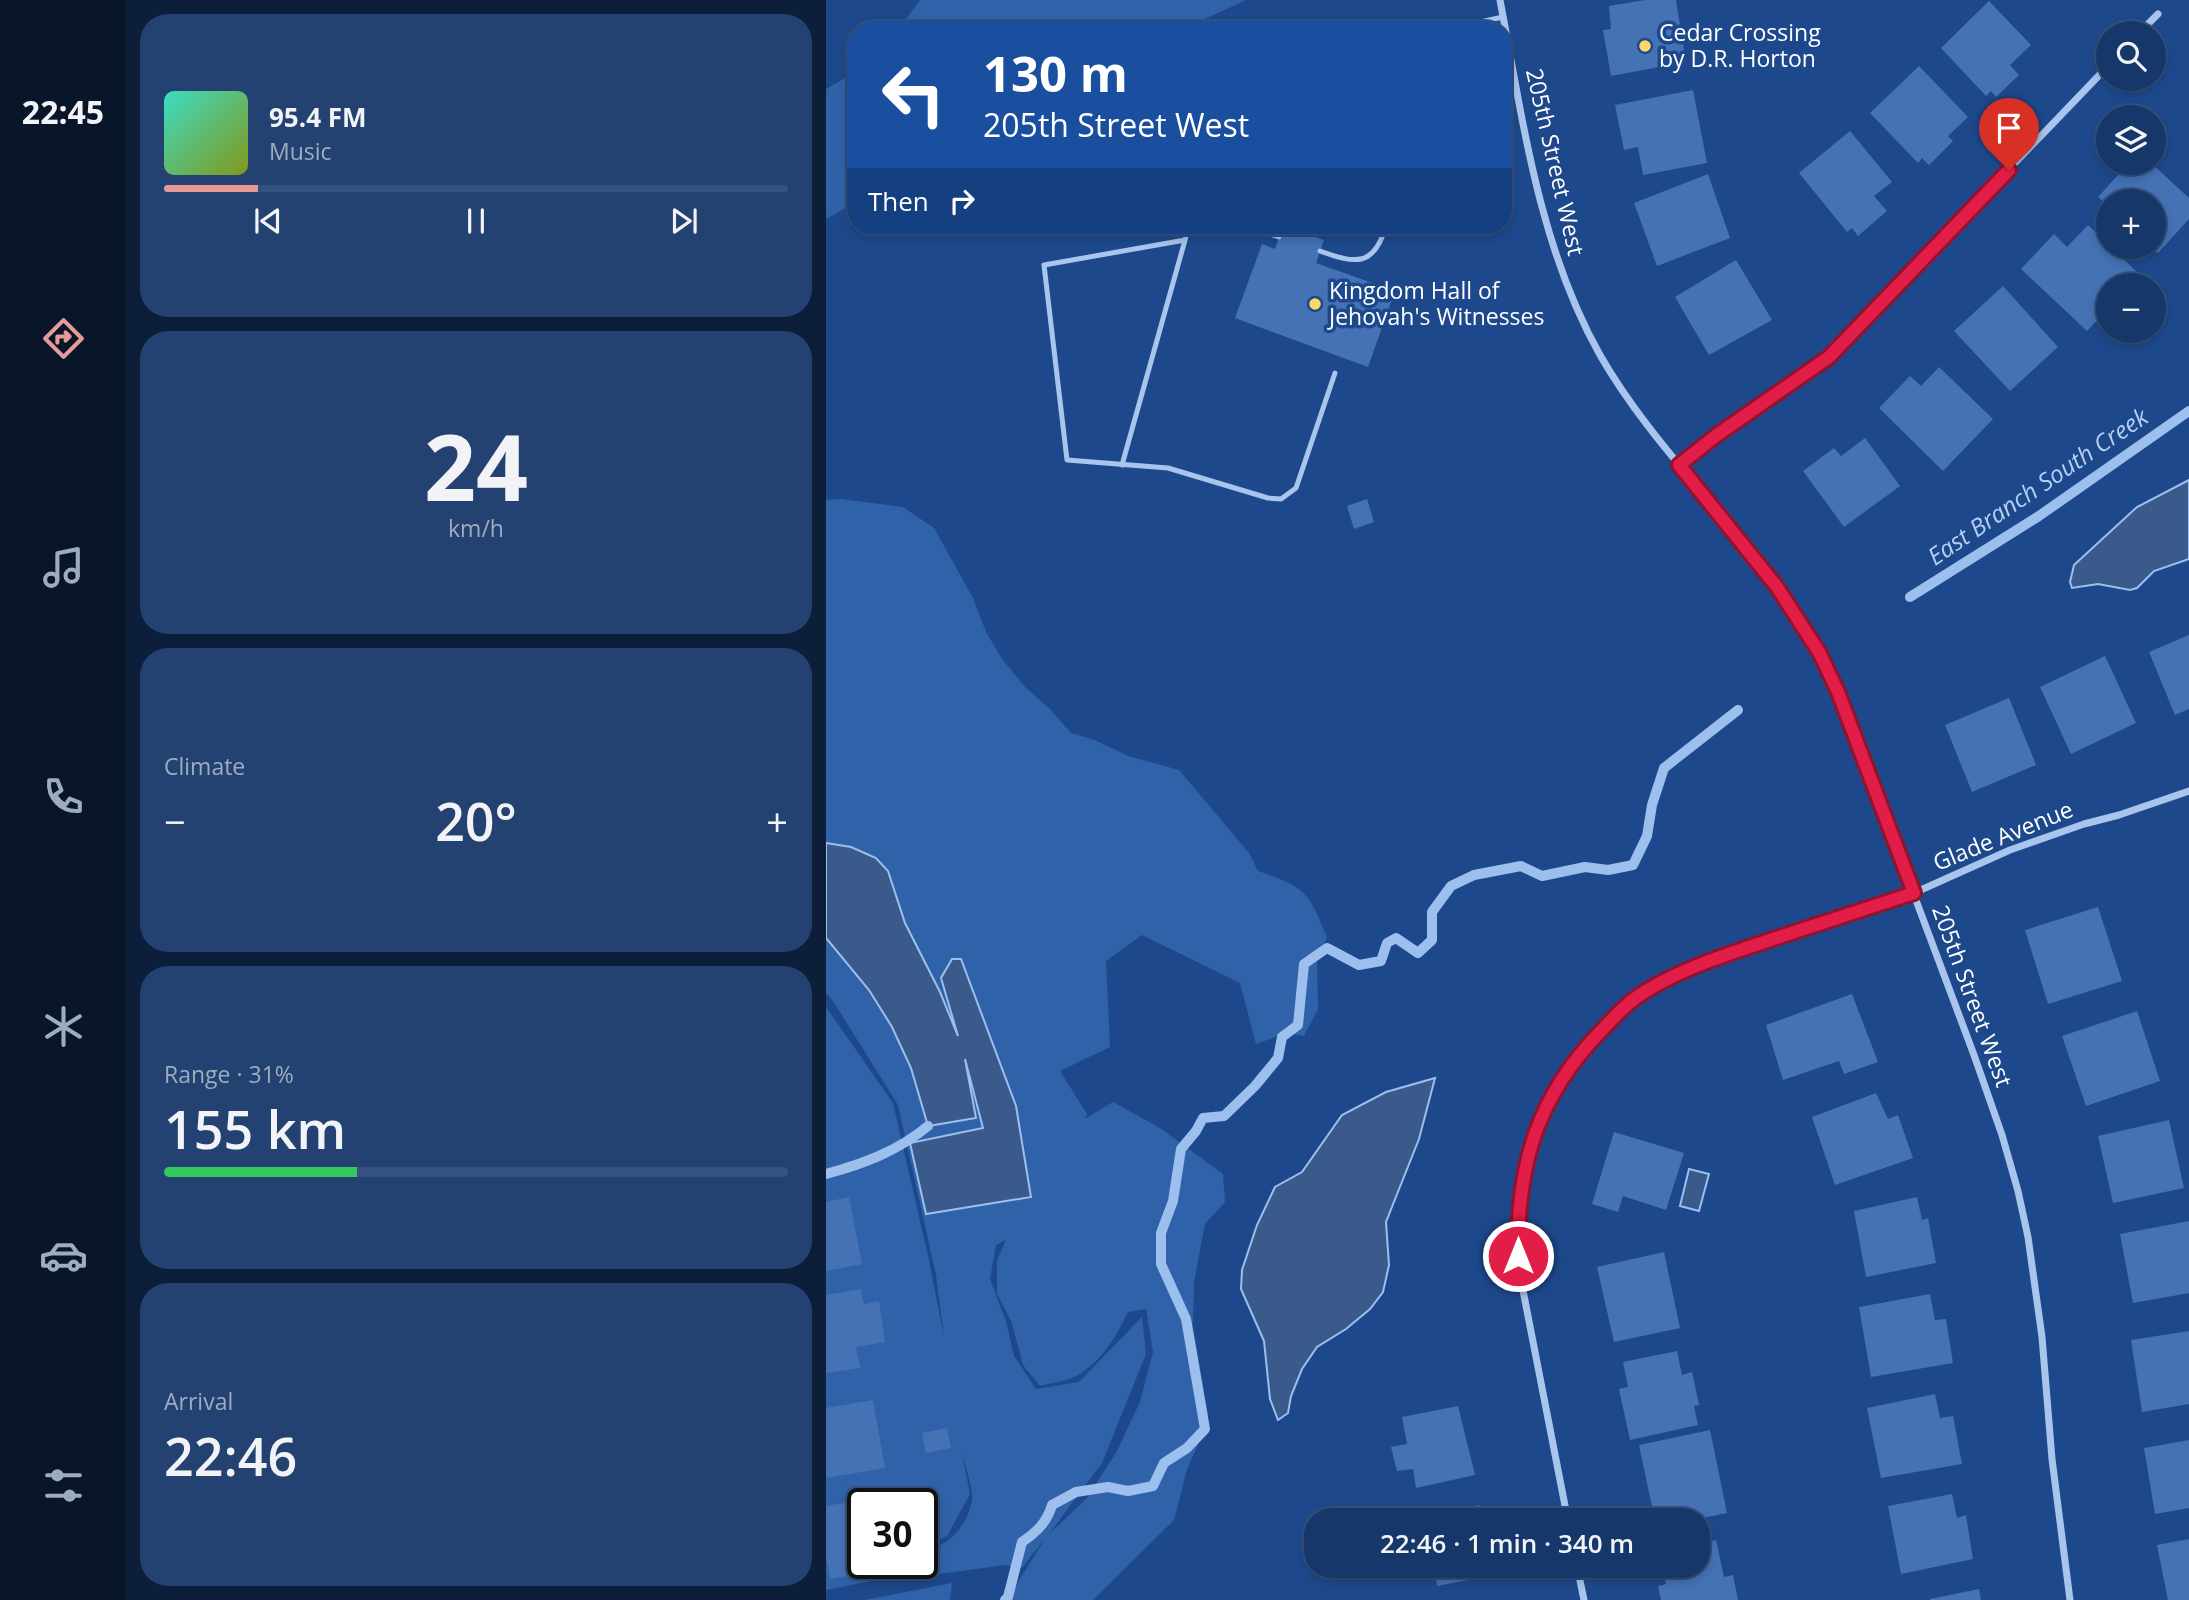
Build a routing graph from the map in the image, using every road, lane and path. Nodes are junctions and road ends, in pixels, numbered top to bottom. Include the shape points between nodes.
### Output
1 (1500, 0) edge
2 (2158, 14) dead end
3 (1503, 17) junction
4 (1485, 21) edge
5 (1504, 21) edge
6 (2151, 21) edge
7 (1512, 62) edge
8 (2096, 79) edge
9 (1186, 235) edge
10 (1273, 235) edge
11 (1384, 235) edge
12 (1279, 237) dead end
13 (1185, 240) junction
14 (1320, 251) dead end
15 (1335, 373) dead end
16 (1122, 465) junction
17 (1679, 465) junction
18 (2189, 791) edge
19 (1914, 893) junction
20 (1565, 1508) edge
21 (1579, 1578) edge
22 (1584, 1600) edge
23 (2070, 1600) edge

1 - 3 street, 205th Street West
2 - 6 street
3 - 4 lane
3 - 5 street, 205th Street West
7 - 17 street, 205th Street West via 1539,196 1567,288 1623,392
8 - 17 street via 1829,357
9 - 13 lane
10 - 12 lane
11 - 14 lane via 1372,256 1362,261
13 - 16 lane
13 - 16 lane via 1044,265 1067,460
15 - 16 lane via 1296,488 1281,499 1168,468
17 - 19 street, 205th Street West via 1777,587 1819,652
18 - 19 street, Glade Avenue via 2010,850
19 - 20 street, Glade Avenue via 1694,966 1643,992 1588,1044 1564,1074 1535,1131 1517,1227 1524,1293
19 - 23 street, 205th Street West via 1998,1121 2028,1237
21 - 22 street

